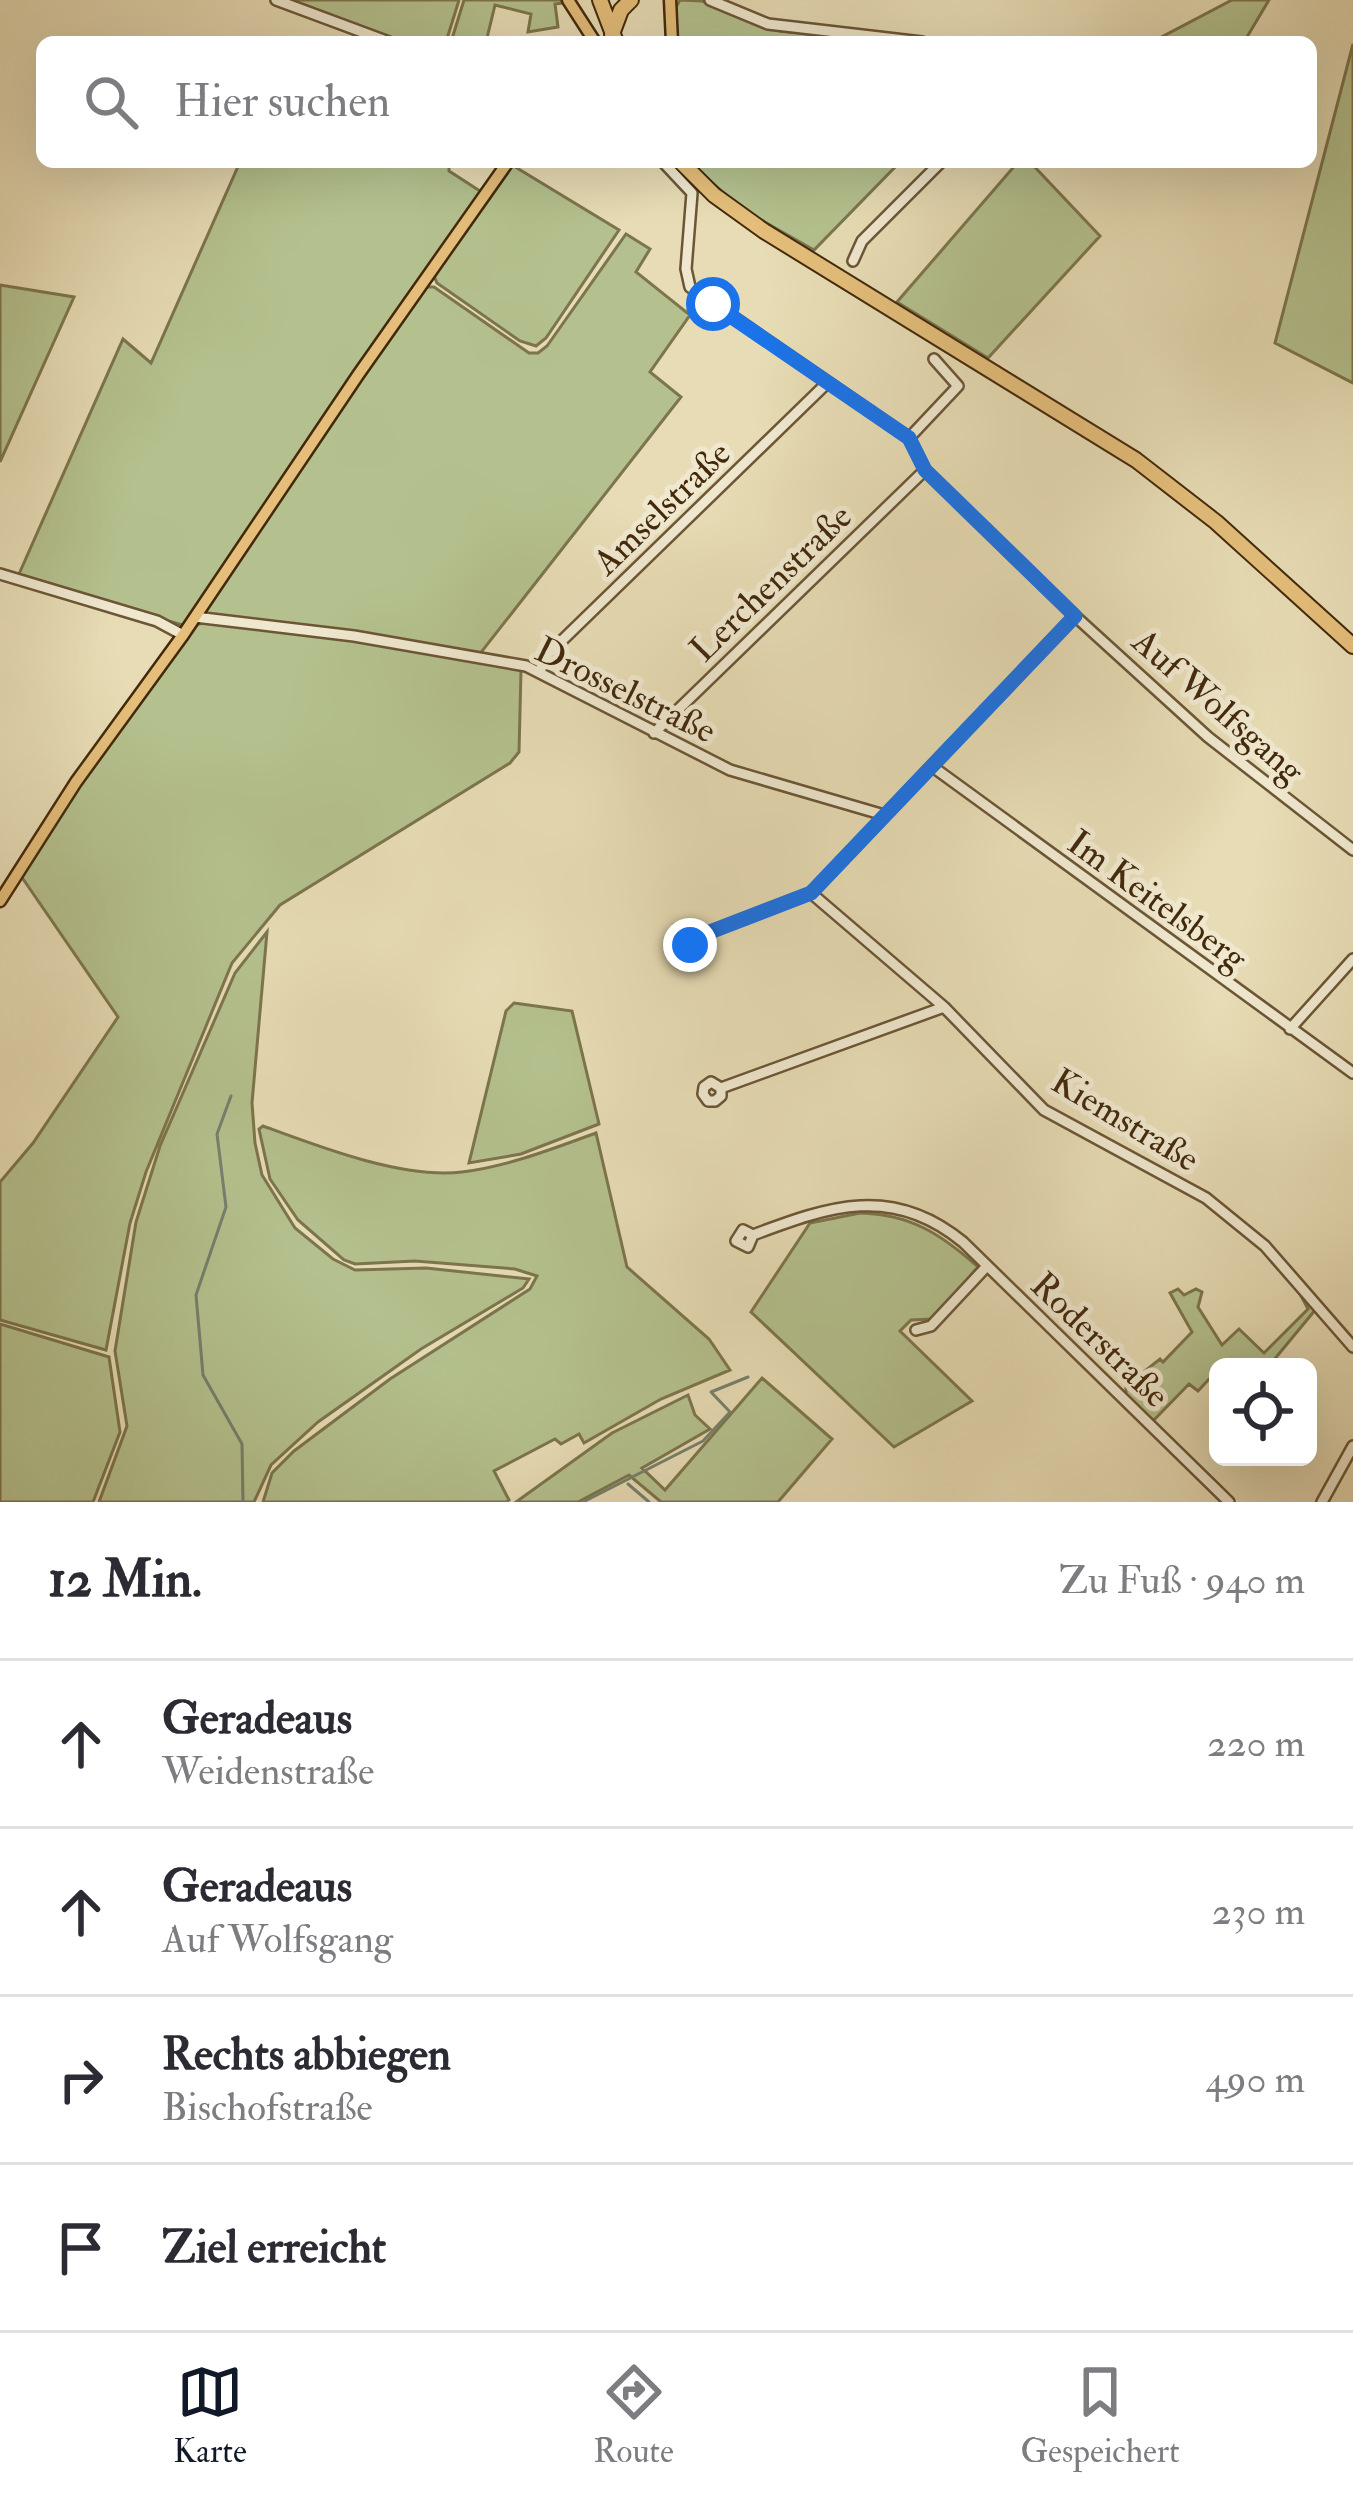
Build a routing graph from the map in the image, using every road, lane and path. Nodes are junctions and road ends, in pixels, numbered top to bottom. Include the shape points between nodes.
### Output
1 (276, 0) edge
2 (568, 0) edge
3 (600, 0) edge
4 (631, 0) edge
5 (670, 0) edge
6 (710, 0) edge
7 (373, 36) edge
8 (591, 36) edge
9 (613, 36) edge
10 (614, 36) edge
11 (672, 36) edge
12 (871, 36) edge
13 (504, 168) edge
14 (674, 168) edge
15 (677, 168) edge
16 (935, 168) edge
17 (853, 261) dead end
18 (934, 359) dead end
19 (826, 384) junction
20 (909, 438) junction
21 (925, 470) junction
22 (0, 574) edge
23 (1075, 616) junction
24 (195, 617) junction
25 (183, 635) junction
26 (1353, 646) edge
27 (540, 673) junction
28 (654, 734) junction
29 (933, 766) junction
30 (884, 815) junction
31 (1353, 850) edge
32 (811, 893) junction
33 (0, 901) edge
34 (689, 940) dead end
35 (1353, 959) edge
36 (944, 1007) junction
37 (1290, 1029) junction
38 (1353, 1073) edge
39 (722, 1088) dead end
40 (753, 1235) dead end
41 (987, 1266) junction
42 (916, 1330) dead end
43 (1353, 1347) edge
44 (1353, 1446) edge
45 (1229, 1502) edge
46 (1322, 1502) edge

1 - 7 street
2 - 8 main road
3 - 9 highway
4 - 10 highway
5 - 11 main road
6 - 12 street via 768,24
13 - 24 main road
14 - 19 street via 692,193 690,287
15 - 26 highway via 764,231 1136,460
16 - 17 street via 862,241
18 - 20 street via 958,386
19 - 20 street
19 - 27 street, Amselstraße via 544,658
20 - 21 street, Auf Wolfsgang
21 - 23 street, Auf Wolfsgang
21 - 28 street, Lerchenstraße
22 - 25 street
23 - 29 street
23 - 31 street, Auf Wolfsgang via 1208,737
24 - 25 main road
24 - 27 street, Drosselstraße via 354,636
25 - 33 main road
27 - 28 street, Drosselstraße
28 - 30 street, Drosselstraße via 730,770
29 - 30 street
29 - 37 street, Im Keitelsberg
30 - 32 street
32 - 34 street
32 - 36 street, Kiemstraße
35 - 37 street
36 - 39 street
36 - 43 street, Kiemstraße via 1044,1110 1206,1198 1251,1235
37 - 38 street, Im Keitelsberg
40 - 41 street, Roderstraße via 839,1207 892,1207 935,1222
41 - 42 street, Roderstraße via 931,1326
41 - 45 street, Roderstraße
44 - 46 street

